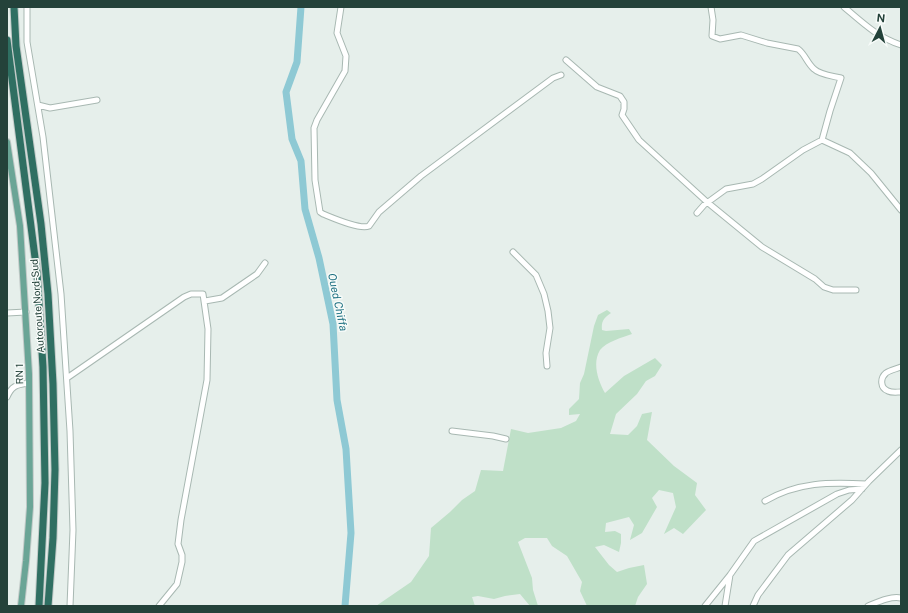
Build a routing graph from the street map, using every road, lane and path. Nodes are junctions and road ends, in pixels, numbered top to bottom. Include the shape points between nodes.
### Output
1 (14, 7) edge
2 (27, 7) edge
3 (341, 7) edge
4 (711, 7) edge
5 (844, 7) edge
6 (7, 40) edge
7 (901, 45) edge
8 (566, 60) dead end
9 (561, 75) dead end
10 (97, 100) dead end
11 (38, 105) junction
12 (822, 140) junction
13 (7, 142) edge
14 (8, 152) edge
15 (707, 202) junction
16 (901, 210) edge
17 (696, 213) dead end
18 (513, 252) dead end
19 (265, 263) dead end
20 (856, 290) dead end
21 (204, 301) junction
22 (26, 312) junction
23 (7, 313) edge
24 (547, 366) dead end
25 (901, 367) edge
26 (67, 378) junction
27 (29, 384) junction
28 (901, 392) edge
29 (7, 397) edge
30 (452, 431) dead end
31 (506, 439) dead end
32 (901, 450) edge
33 (866, 484) junction
34 (862, 489) junction
35 (765, 501) dead end
36 (730, 575) junction
37 (49, 591) junction
38 (901, 598) edge
39 (21, 606) edge
40 (38, 606) edge
41 (48, 606) edge
42 (52, 606) edge
43 (70, 606) edge
44 (159, 606) edge
45 (705, 606) edge
46 (725, 606) edge
47 (753, 606) edge
48 (868, 606) edge

1 - 37 highway, Autoroute Nord-Sud via 16,46 41,224 48,294 55,470
2 - 11 street via 27,42
3 - 9 street via 337,33 346,56 345,71 314,128 315,180 320,212 363,227 369,226 379,212 421,176 553,78
4 - 12 street via 712,36 720,39 741,35 798,49 817,72 841,78
5 - 7 street via 882,38
6 - 40 highway, Autoroute Nord-Sud via 37,273 43,367 45,483
8 - 15 street via 597,87 620,96 624,102 622,115 639,140
10 - 11 street via 50,108
11 - 26 street via 61,294
12 - 15 street via 753,184 726,189
12 - 16 street via 850,153 871,173
13 - 14 main road, RN 1
14 - 22 main road, RN 1 via 20,226
15 - 17 street
15 - 20 street via 762,247 824,287 833,290
18 - 24 street via 536,275 544,294 550,328
19 - 21 street via 257,274 222,298
21 - 26 street via 203,294 184,297
21 - 44 street via 208,329 207,380 181,520 178,544 182,562 178,584
22 - 23 street
22 - 27 main road, RN 1
25 - 28 street via 886,373 881,383 889,392
26 - 43 street via 73,530
27 - 29 street via 17,385 10,390
27 - 39 main road, RN 1 via 30,507
30 - 31 street
32 - 33 street
33 - 34 street
33 - 35 street via 830,483 798,486
34 - 36 street via 837,494 754,541
34 - 47 street via 788,555 758,595
36 - 45 street
36 - 46 street
37 - 41 highway, Autoroute Nord-Sud
37 - 42 highway
38 - 48 street via 883,600

